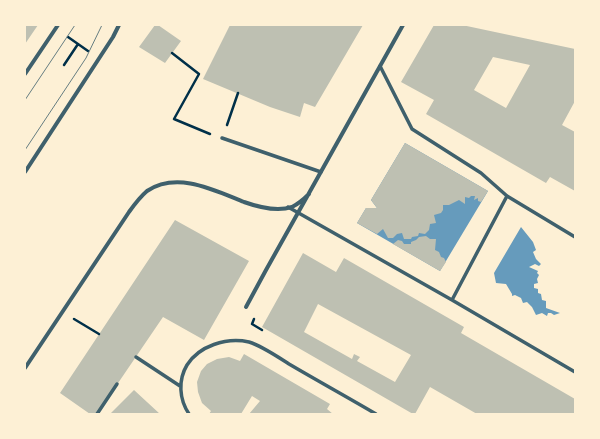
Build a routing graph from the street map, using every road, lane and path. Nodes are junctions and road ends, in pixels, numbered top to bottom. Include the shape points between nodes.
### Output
1 (118, 25) edge
2 (403, 25) edge
3 (56, 27) edge
4 (78, 44) junction
5 (172, 53) dead end
6 (98, 58) junction
7 (64, 65) dead end
8 (380, 66) junction
9 (25, 74) edge
10 (238, 94) dead end
11 (226, 126) dead end
12 (222, 138) joint
13 (25, 172) edge
14 (321, 172) junction
15 (309, 194) junction
16 (507, 196) junction
17 (288, 207) junction
18 (298, 213) junction
19 (575, 238) edge
20 (452, 300) junction
21 (246, 307) dead end
22 (62, 311) junction
23 (257, 314) dead end
24 (264, 332) dead end
25 (99, 334) dead end
26 (136, 356) dead end
27 (25, 368) edge
28 (575, 372) edge
29 (117, 384) dead end
30 (180, 386) junction
31 (97, 414) edge
32 (189, 414) edge
33 (376, 414) edge

1 - 6 street
2 - 8 street
3 - 4 path
3 - 9 street
4 - 6 path
4 - 7 path
5 - 12 path via 199,74 174,119
6 - 13 street
8 - 14 street
8 - 16 street via 412,129 481,173
10 - 11 path
12 - 14 street
14 - 15 street
15 - 17 street via 292,207
15 - 18 street
16 - 19 street
16 - 20 street
17 - 18 street
17 - 22 street via 265,208 195,184 167,183 154,187 146,192 129,212
18 - 20 street
18 - 21 street
20 - 28 street
22 - 25 path
22 - 27 street
23 - 24 path via 252,324
26 - 30 street
29 - 31 street
30 - 32 street via 181,399
30 - 33 street via 184,371 192,357 206,347 236,341 249,342

